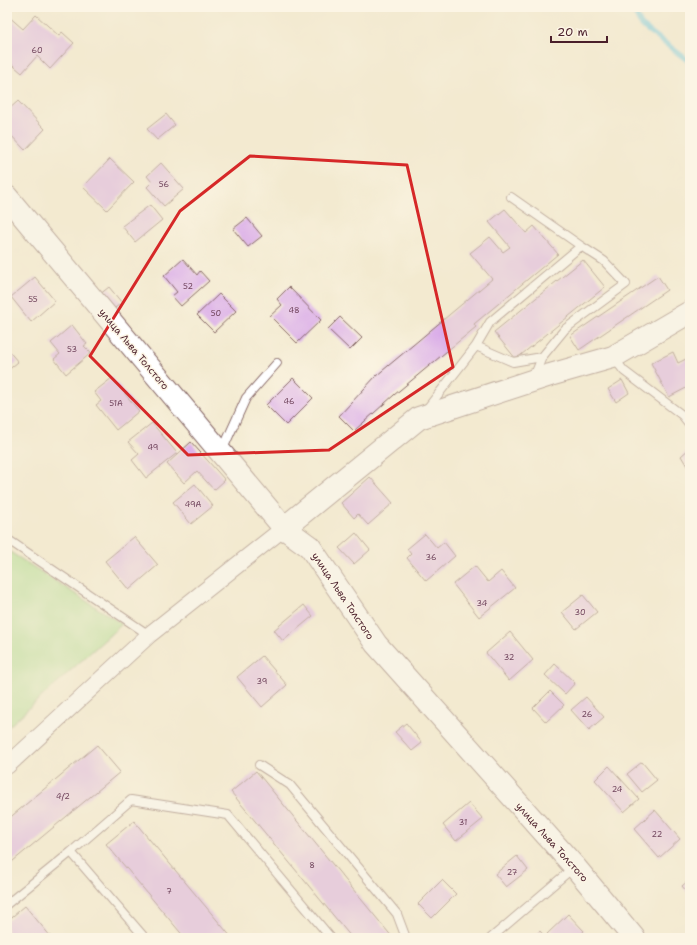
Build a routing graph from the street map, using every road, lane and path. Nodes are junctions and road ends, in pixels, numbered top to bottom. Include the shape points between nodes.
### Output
1 (7, 197) edge
2 (511, 197) dead end
3 (581, 246) junction
4 (690, 312) edge
5 (476, 346) junction
6 (542, 357) junction
7 (613, 357) junction
8 (277, 363) dead end
9 (532, 381) junction
10 (419, 418) junction
11 (690, 425) edge
12 (221, 453) junction
13 (284, 528) junction
14 (7, 539) edge
15 (149, 635) junction
16 (259, 765) dead end
17 (7, 766) edge
18 (71, 852) junction
19 (575, 867) junction
20 (7, 904) edge
21 (145, 938) edge
22 (331, 938) edge
23 (406, 938) edge
24 (491, 938) edge
25 (634, 938) edge

1 - 12 street, улица Льва Толстого
2 - 3 lane
3 - 5 lane via 490,322
3 - 6 lane via 604,260 626,284 566,329
4 - 7 street
5 - 6 lane via 513,362
5 - 10 lane
6 - 9 lane
7 - 9 street
7 - 11 lane via 624,371 682,415
8 - 12 lane via 246,398
9 - 10 street
10 - 13 street
12 - 13 street, улица Льва Толстого
13 - 15 street
13 - 19 street, улица Льва Толстого via 310,547 376,644
14 - 15 lane
15 - 17 street
16 - 23 lane via 290,785 397,914
18 - 20 lane
18 - 21 lane
18 - 22 lane via 131,800 228,815
19 - 24 lane
19 - 25 street, улица Льва Толстого

